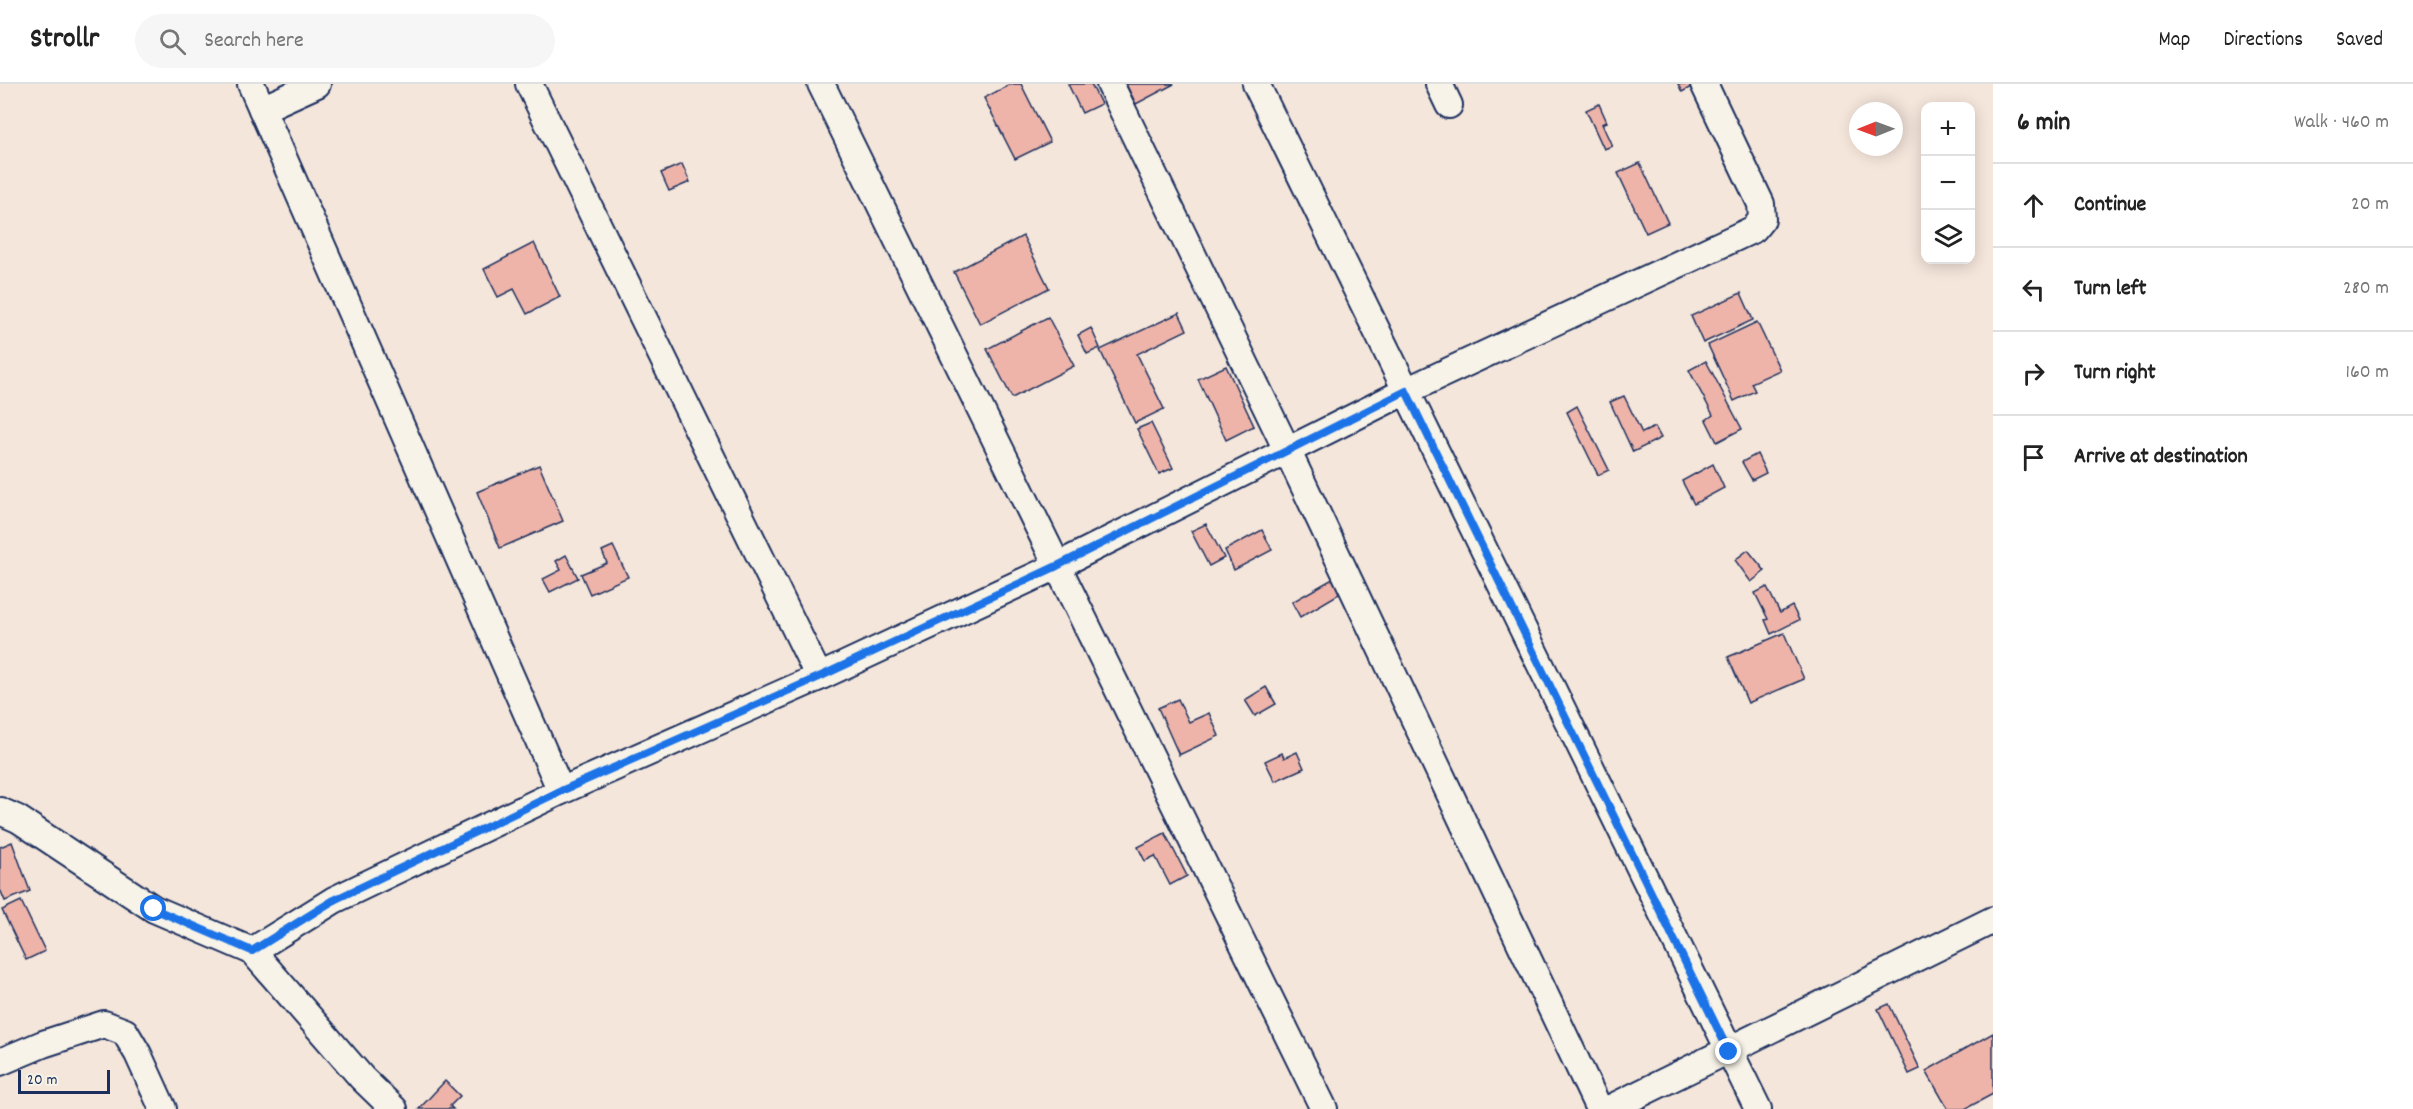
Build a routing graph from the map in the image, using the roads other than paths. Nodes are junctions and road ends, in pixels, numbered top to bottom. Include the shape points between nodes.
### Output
1 (251, 84) edge
2 (317, 84) edge
3 (529, 84) edge
4 (821, 84) edge
5 (1110, 84) edge
6 (1256, 84) edge
7 (1704, 84) edge
8 (262, 109) junction
9 (1406, 391) junction
10 (1287, 450) junction
11 (1057, 566) junction
12 (819, 677) junction
13 (561, 791) junction
14 (0, 811) edge
15 (1993, 920) edge
16 (252, 951) junction
17 (1729, 1052) junction
18 (0, 1062) edge
19 (163, 1109) edge
20 (394, 1109) edge
21 (1324, 1109) edge
22 (1599, 1109) edge
23 (1610, 1109) edge
24 (1758, 1109) edge

1 - 8 street
2 - 8 street
3 - 12 street
4 - 11 street
5 - 10 street
6 - 9 street
7 - 9 street via 1761,204 1762,219 1754,229
8 - 13 street
9 - 10 street
9 - 17 street
10 - 11 street
10 - 22 street
11 - 12 street
11 - 21 street
12 - 13 street
13 - 16 street via 334,900
14 - 16 street via 154,909
15 - 17 street
16 - 20 street via 362,1078
17 - 23 street
17 - 24 street
18 - 19 street via 104,1024 125,1032

